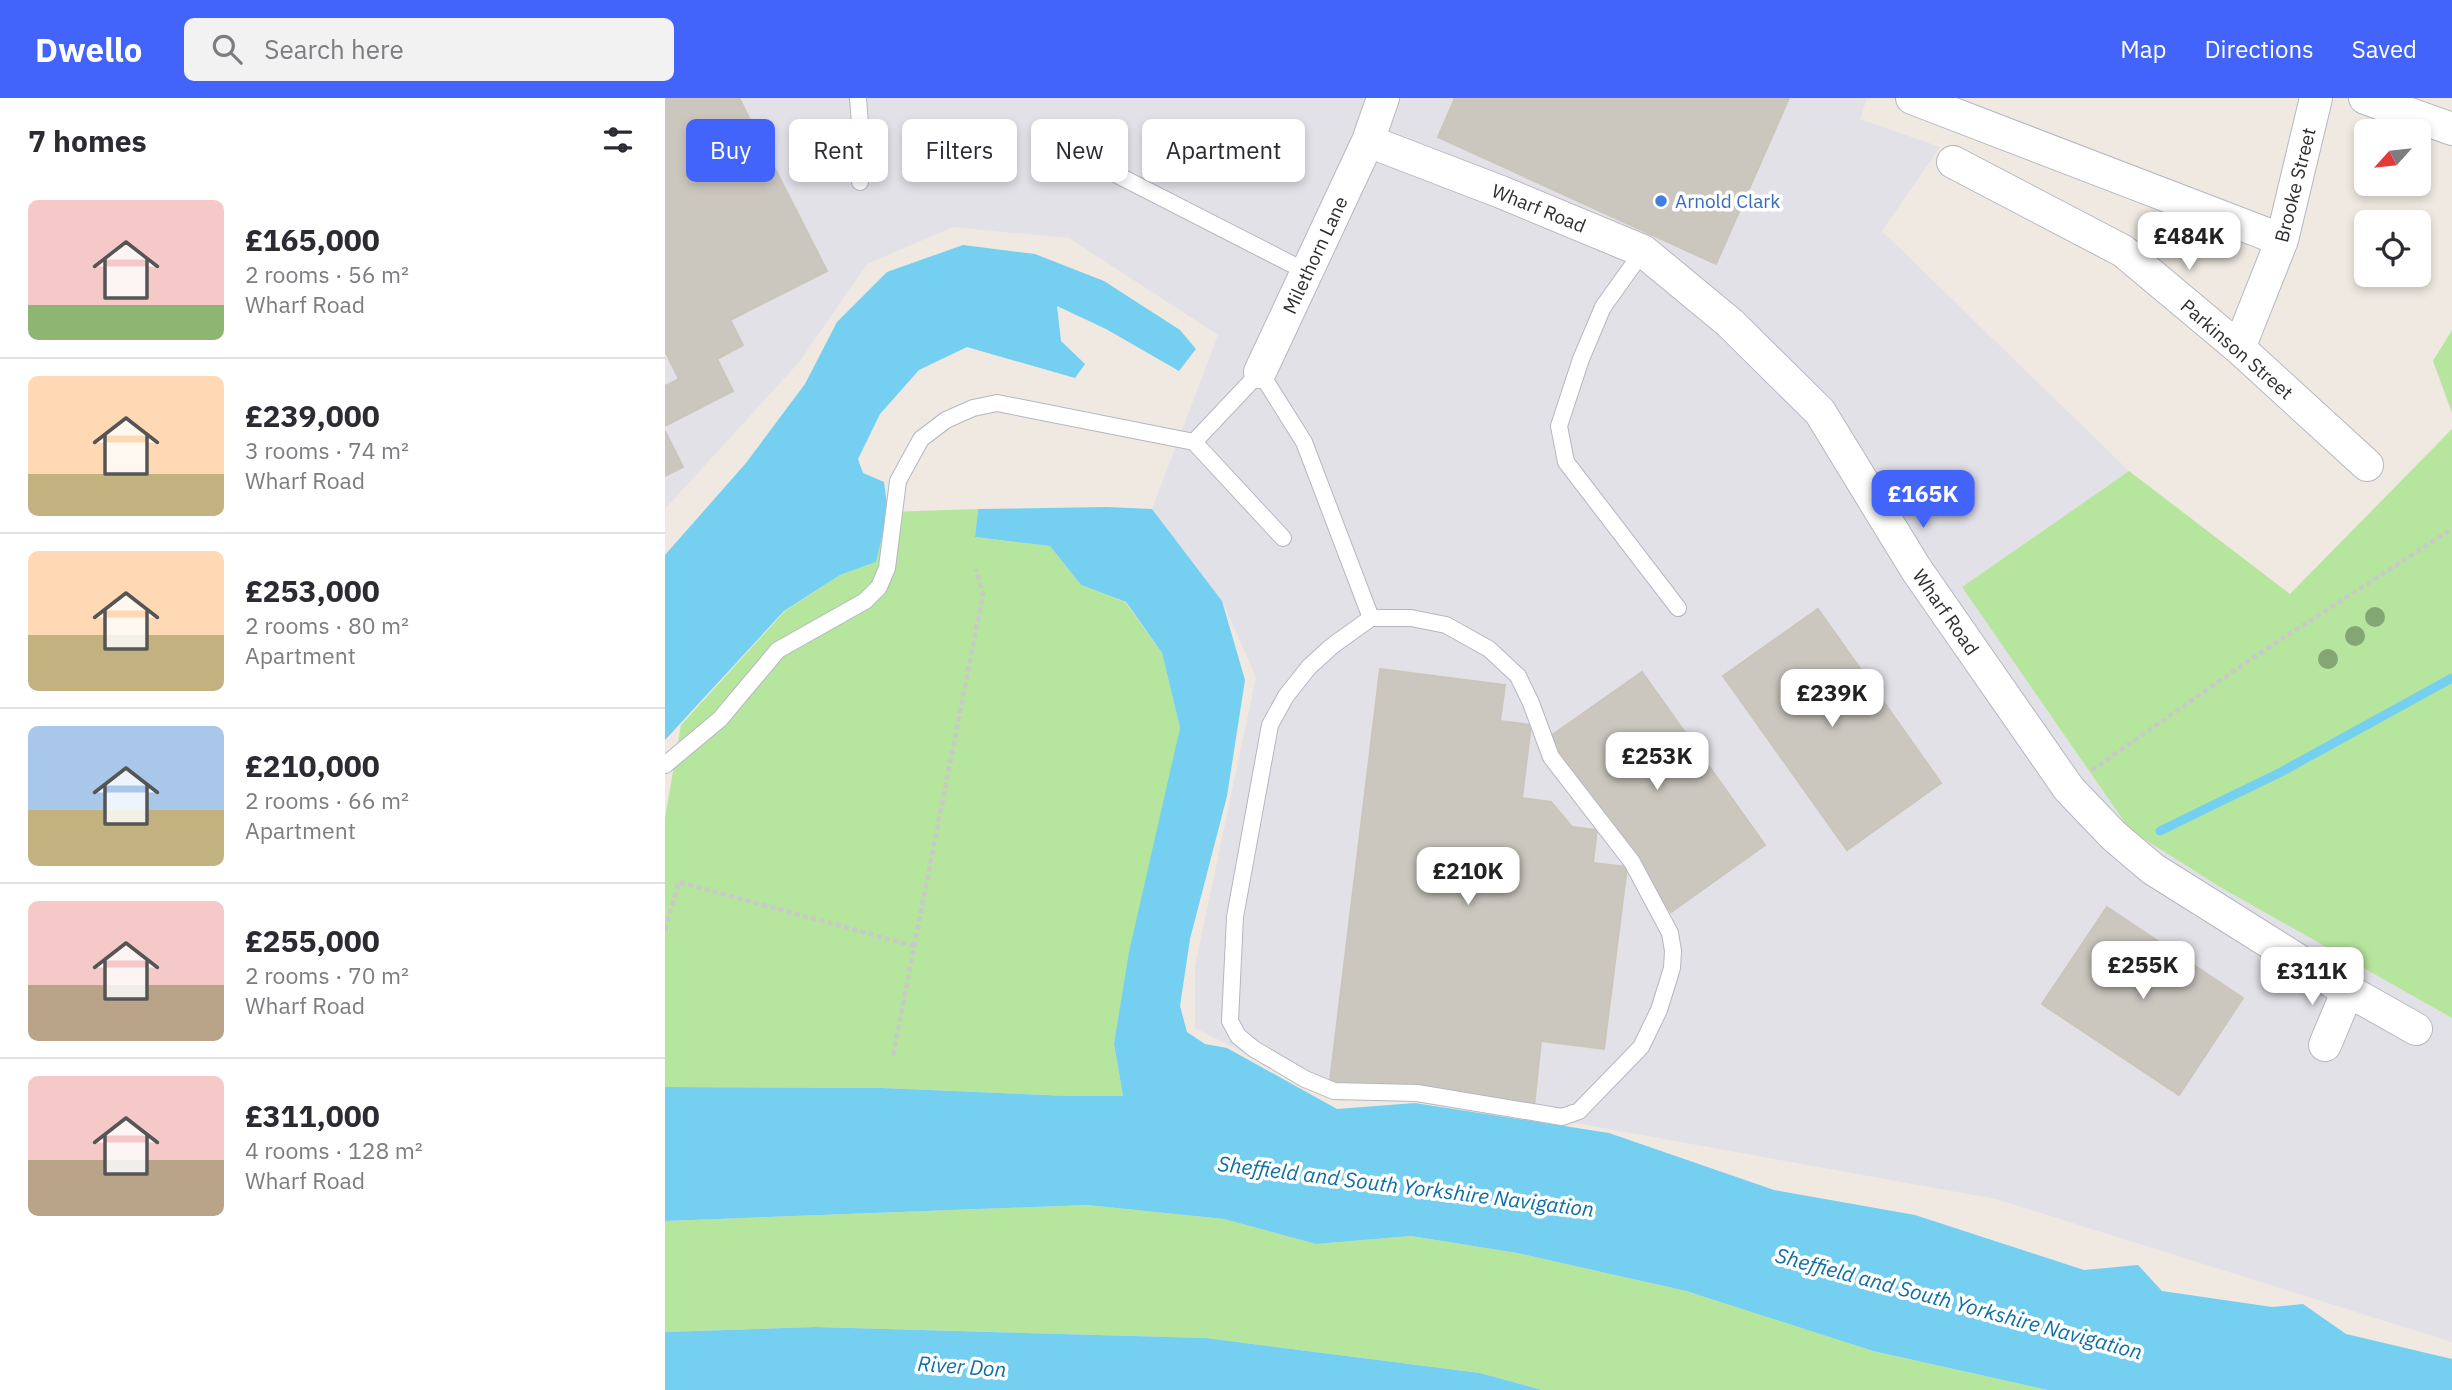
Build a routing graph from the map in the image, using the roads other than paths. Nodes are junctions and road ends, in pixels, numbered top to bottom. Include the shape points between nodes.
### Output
1 (859, 98) edge
2 (1383, 98) edge
3 (1912, 98) edge
4 (2316, 98) edge
5 (2365, 98) edge
6 (860, 119) edge
7 (2452, 129) edge
8 (1368, 141) junction
9 (1953, 162) dead end
10 (1128, 180) edge
11 (2282, 240) junction
12 (1643, 251) junction
13 (1307, 272) junction
14 (2239, 348) junction
15 (1260, 372) junction
16 (1193, 442) junction
17 (2367, 465) dead end
18 (1283, 538) dead end
19 (1678, 608) dead end
20 (1371, 618) junction
21 (665, 765) edge
22 (2348, 990) junction
23 (2416, 1029) dead end
24 (2325, 1045) dead end

1 - 6 lane
2 - 8 street, Milethorn Lane
3 - 11 street
4 - 11 street, Brooke Street
5 - 7 street
8 - 12 street, Wharf Road
8 - 13 street, Milethorn Lane
9 - 14 street, Parkinson Street via 2123,251
10 - 13 lane
11 - 14 street, Brooke Street
12 - 19 lane via 1603,307 1559,426 1566,461
12 - 22 street, Wharf Road via 1730,323 1820,412 1916,569 2069,789 2153,869
13 - 15 street, Milethorn Lane
14 - 17 street, Parkinson Street
15 - 16 lane
15 - 20 lane via 1304,442
16 - 18 lane
16 - 21 lane via 997,403 946,420 921,439 898,481 887,568 879,587 865,601 778,650 720,719
20 - 20 lane via 1309,667 1270,725 1235,917 1230,1021 1238,1036 1254,1048 1334,1091 1417,1093 1562,1117 1579,1111 1641,1047 1659,1010 1672,968 1665,921 1632,862 1552,757 1518,676 1489,649 1446,625 1411,618
22 - 23 street, Wharf Road
22 - 24 street

